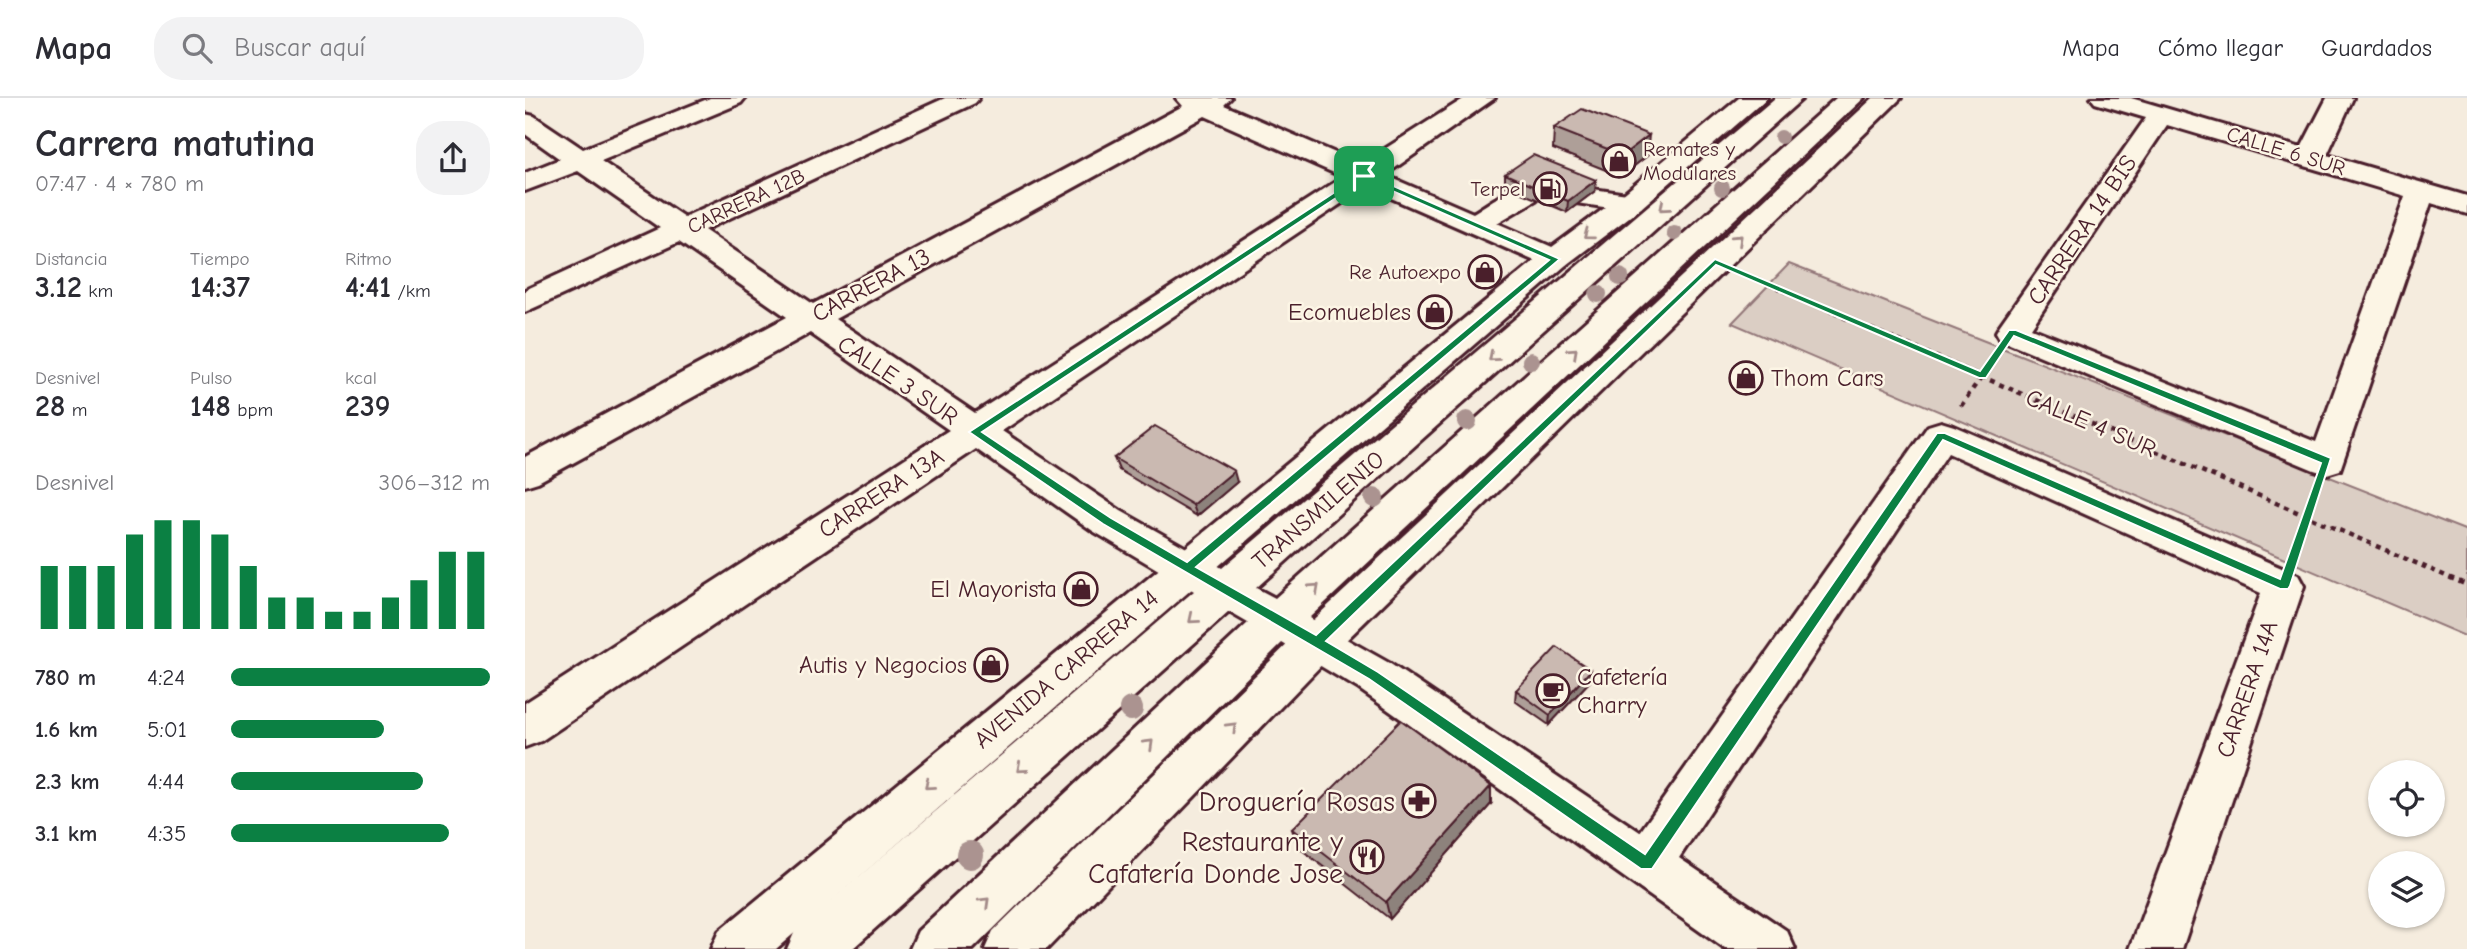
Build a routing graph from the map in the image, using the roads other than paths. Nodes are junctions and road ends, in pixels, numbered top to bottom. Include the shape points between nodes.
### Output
1 (732, 98) edge
2 (966, 98) edge
3 (1482, 98) edge
4 (1754, 98) edge
5 (1790, 98) edge
6 (1851, 98) edge
7 (1888, 98) edge
8 (2104, 98) edge
9 (2340, 98) edge
10 (1202, 101) edge
11 (2161, 115) junction
12 (525, 122) edge
13 (2312, 159) junction
14 (579, 161) junction
15 (1364, 176) junction
16 (525, 183) edge
17 (2421, 192) junction
18 (1526, 194) edge
19 (1586, 197) edge
20 (1631, 202) junction
21 (2467, 205) edge
22 (1476, 223) junction
23 (684, 230) junction
24 (1555, 259) junction
25 (525, 302) edge
26 (810, 319) junction
27 (974, 432) junction
28 (525, 473) edge
29 (1187, 568) junction
30 (1227, 590) junction
31 (1298, 631) junction
32 (525, 727) edge
33 (1646, 864) junction
34 (737, 949) edge
35 (813, 949) edge
36 (936, 949) edge
37 (1011, 949) edge
38 (1769, 949) edge
39 (2156, 949) edge

1 - 14 street
2 - 23 street, CARRERA 12B
3 - 15 street, CARRERA 13A
4 - 20 street, AVENIDA CARRERA 14
5 -> 30 street, TRANSMILENIO
31 -> 6 street
31 -> 7 street via 1715,261
8 - 11 street, CALLE 6 SUR
9 - 13 street
10 - 15 street
10 - 26 street, CARRERA 13
11 - 13 street, CALLE 6 SUR
11 - 17 street, CARRERA 14 BIS via 2013,332 2327,461
12 - 14 street, CALLE 3 SUR
13 - 17 street, CALLE 6 SUR
14 - 16 street
14 - 23 street, CALLE 3 SUR
15 - 22 street
15 - 27 street, CARRERA 13A
17 - 21 street, CALLE 6 SUR
18 - 22 street
19 - 20 street
20 -> 24 street, AVENIDA CARRERA 14
22 - 24 street
23 - 25 street, CARRERA 12B
23 - 26 street, CALLE 3 SUR
24 - 29 street, AVENIDA CARRERA 14
26 - 27 street, CALLE 3 SUR
26 - 28 street, CARRERA 13
27 - 29 street, CALLE 3 SUR
27 - 32 street, CARRERA 13A
29 - 30 street, CALLE 3 SUR
29 -> 34 street, AVENIDA CARRERA 14
30 - 31 street, CALLE 3 SUR
30 -> 35 street, TRANSMILENIO
31 - 33 street, CALLE 3 SUR via 1374,676
36 -> 31 street
37 -> 31 street
33 - 38 street, CALLE 3 SUR
33 - 39 street, CARRERA 14A via 1941,435 2284,586

